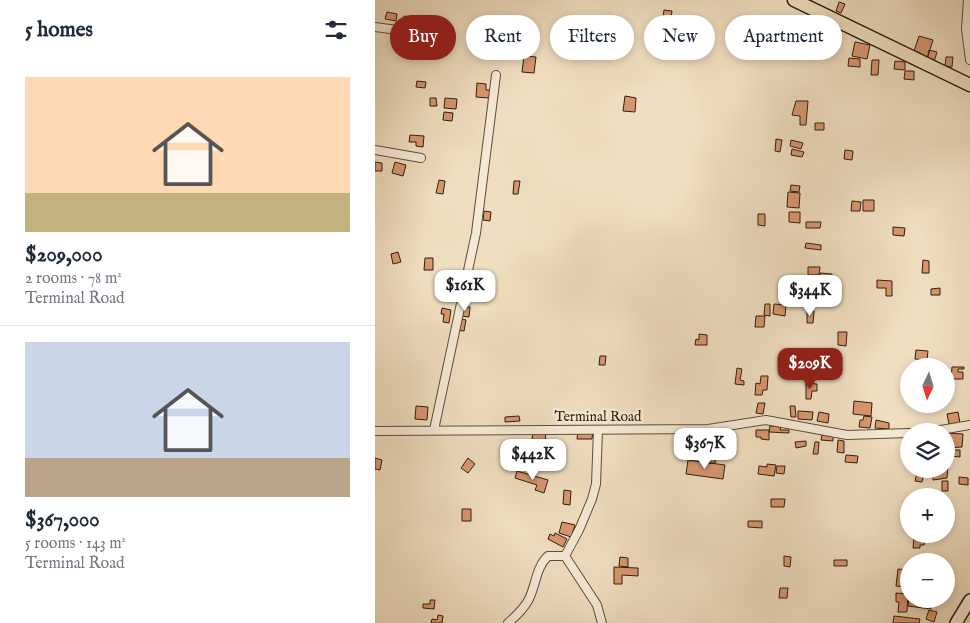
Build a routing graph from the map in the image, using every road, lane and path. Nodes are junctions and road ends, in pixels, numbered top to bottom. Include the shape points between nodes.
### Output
1 (793, 0) edge
2 (969, 0) edge
3 (375, 27) edge
4 (390, 29) edge
5 (970, 60) edge
6 (496, 75) dead end
7 (970, 85) edge
8 (375, 150) edge
9 (421, 158) dead end
10 (970, 425) edge
11 (955, 428) edge
12 (434, 430) junction
13 (598, 430) junction
14 (375, 431) edge
15 (900, 434) edge
16 (565, 556) junction
17 (970, 600) edge
18 (508, 623) edge
19 (603, 623) edge
20 (956, 623) edge

1 - 7 main road
2 - 5 street via 966,29
3 - 4 street
6 - 12 street via 476,233
8 - 9 street
10 - 11 street
12 - 13 street, Terminal Road
12 - 14 street, Terminal Road
13 - 15 street, Terminal Road via 708,429 766,420 847,435
13 - 16 street via 596,484 579,530
16 - 18 street via 548,556 543,561 523,610
16 - 19 street via 597,605
17 - 20 street

